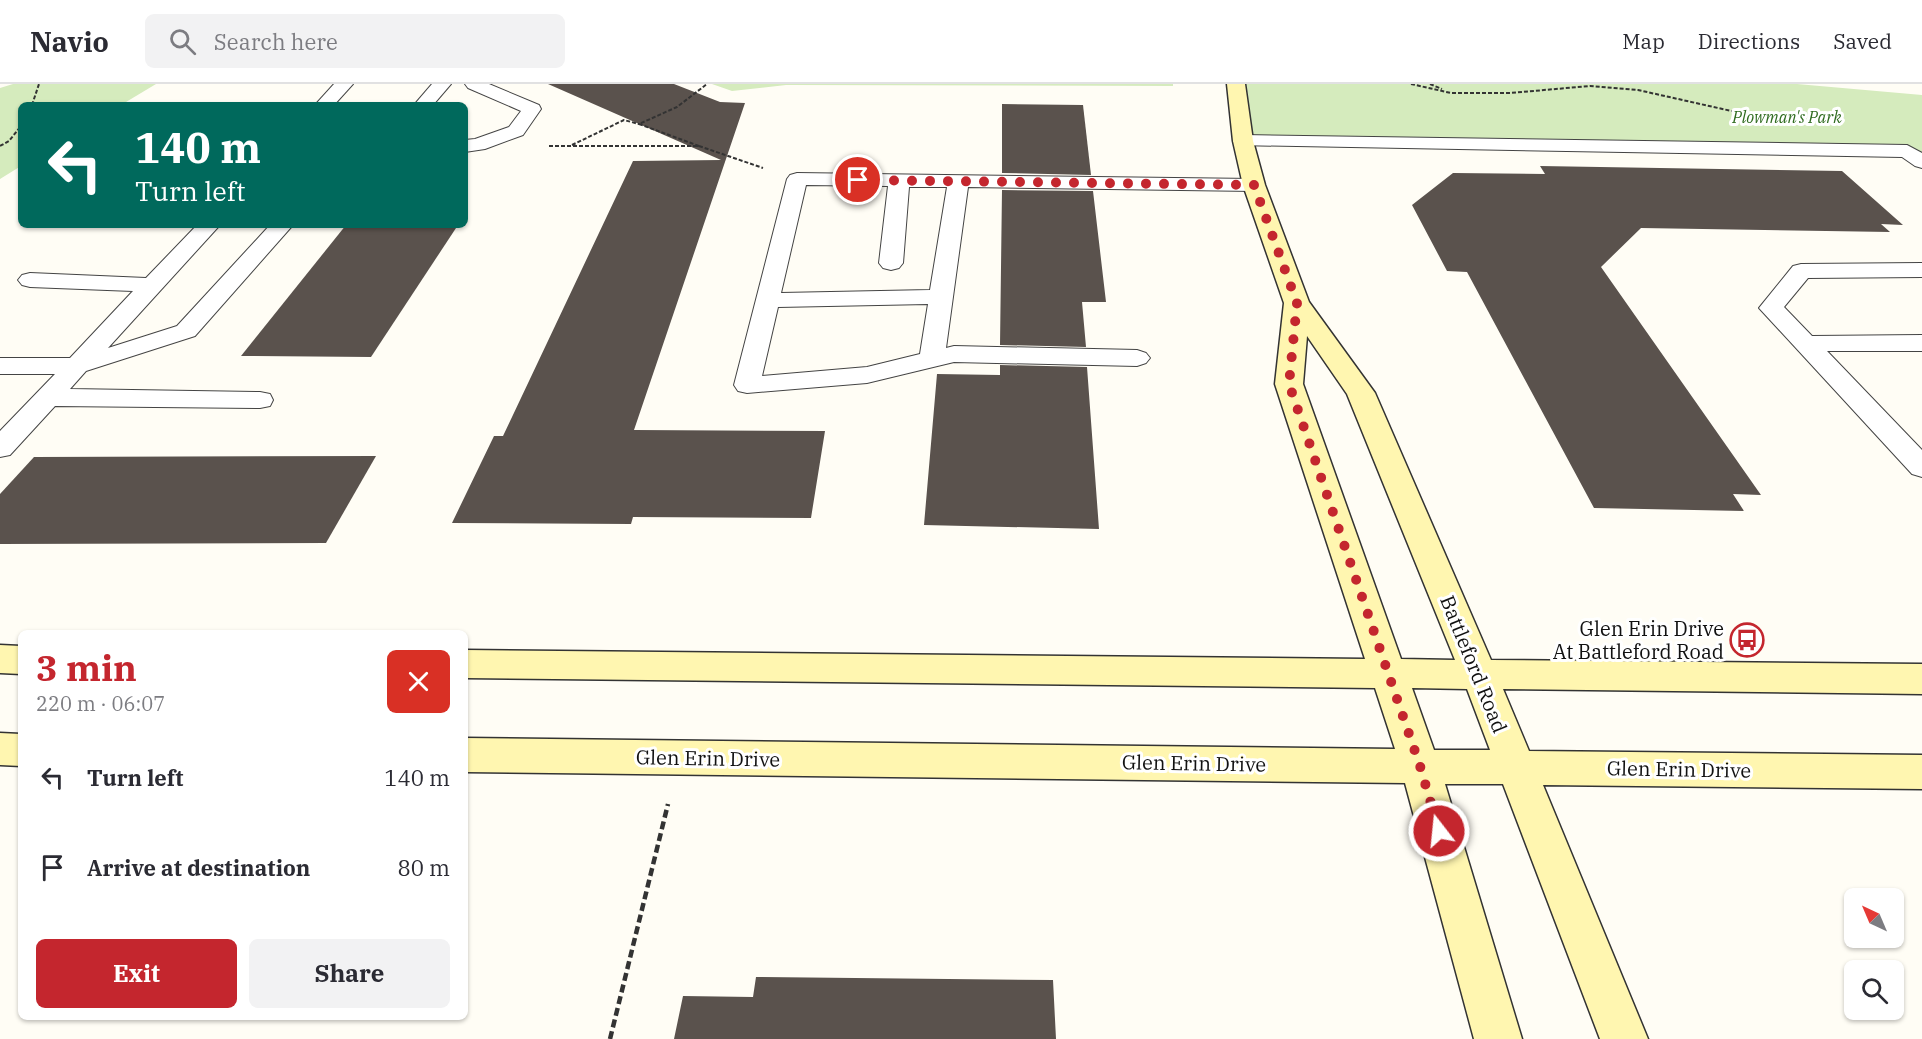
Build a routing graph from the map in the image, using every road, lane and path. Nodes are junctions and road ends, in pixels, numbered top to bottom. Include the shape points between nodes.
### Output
1 (39, 84) edge
2 (344, 84) edge
3 (442, 84) edge
4 (474, 84) edge
5 (707, 84) edge
6 (1236, 84) edge
7 (1411, 84) edge
8 (1430, 84) edge
9 (1451, 93) junction
10 (33, 102) edge
11 (327, 102) edge
12 (426, 102) edge
13 (1737, 112) dead end
14 (639, 124) junction
15 (18, 130) edge
16 (489, 141) junction
17 (1243, 141) junction
18 (468, 145) edge
19 (0, 146) edge
20 (568, 146) junction
21 (699, 146) junction
22 (1922, 162) edge
23 (796, 179) junction
24 (899, 180) junction
25 (958, 181) junction
26 (1254, 185) junction
27 (206, 228) edge
28 (279, 228) edge
29 (891, 263) dead end
30 (1922, 270) edge
31 (30, 280) dead end
32 (153, 285) junction
33 (941, 297) junction
34 (767, 300) junction
35 (1297, 303) junction
36 (1922, 342) edge
37 (1805, 344) junction
38 (1137, 358) dead end
39 (932, 359) junction
40 (0, 366) edge
41 (77, 366) junction
42 (47, 398) junction
43 (260, 400) dead end
44 (1912, 446) edge
45 (0, 448) edge
46 (1922, 466) edge
47 (0, 659) edge
48 (18, 660) edge
49 (468, 664) edge
50 (1387, 673) junction
51 (1479, 674) junction
52 (1922, 679) edge
53 (0, 749) edge
54 (18, 750) edge
55 (468, 755) edge
56 (679, 758) junction
57 (1420, 766) junction
58 (1518, 769) junction
59 (1922, 772) edge
60 (610, 1039) edge
61 (1498, 1039) edge
62 (1624, 1039) edge

1 - 10 path
2 - 11 lane
3 - 12 lane
4 - 16 lane via 532,109 516,131
5 - 14 path via 677,107
6 - 17 street, Battleford Road
7 - 9 path
8 - 9 path
9 - 13 path via 1590,86 1638,90
14 - 20 path via 624,120
14 - 21 path
15 - 19 path
16 - 18 lane
16 - 20 path
17 - 22 lane via 1907,151
17 - 26 street, Battleford Road
20 - 21 path
21 - 23 path
23 - 24 lane
23 - 34 lane
24 - 25 lane
24 - 29 lane
25 - 26 lane
25 - 33 lane
26 - 35 street, Battleford Road
27 - 32 lane
28 - 41 lane via 186,331
30 - 37 lane via 1801,270 1771,308
31 - 32 lane
32 - 41 lane
33 - 34 lane
33 - 39 lane
34 - 39 lane via 747,385 867,375
35 - 50 street, Battleford Road via 1289,384
35 - 51 street, Battleford Road via 1361,393
36 - 37 lane
37 - 44 lane
38 - 39 lane via 954,354
40 - 41 lane
41 - 42 lane
42 - 43 lane
42 - 45 lane
44 - 46 lane
47 - 48 street
49 - 50 street
50 - 51 street
50 - 57 street, Battleford Road
51 - 52 street
51 - 58 street, Battleford Road
53 - 54 street
55 - 56 street, Glen Erin Drive
56 - 57 street, Glen Erin Drive
56 - 60 path
57 - 58 street, Glen Erin Drive
57 - 61 street, Battleford Road
58 - 59 street, Glen Erin Drive
58 - 62 street, Battleford Road

